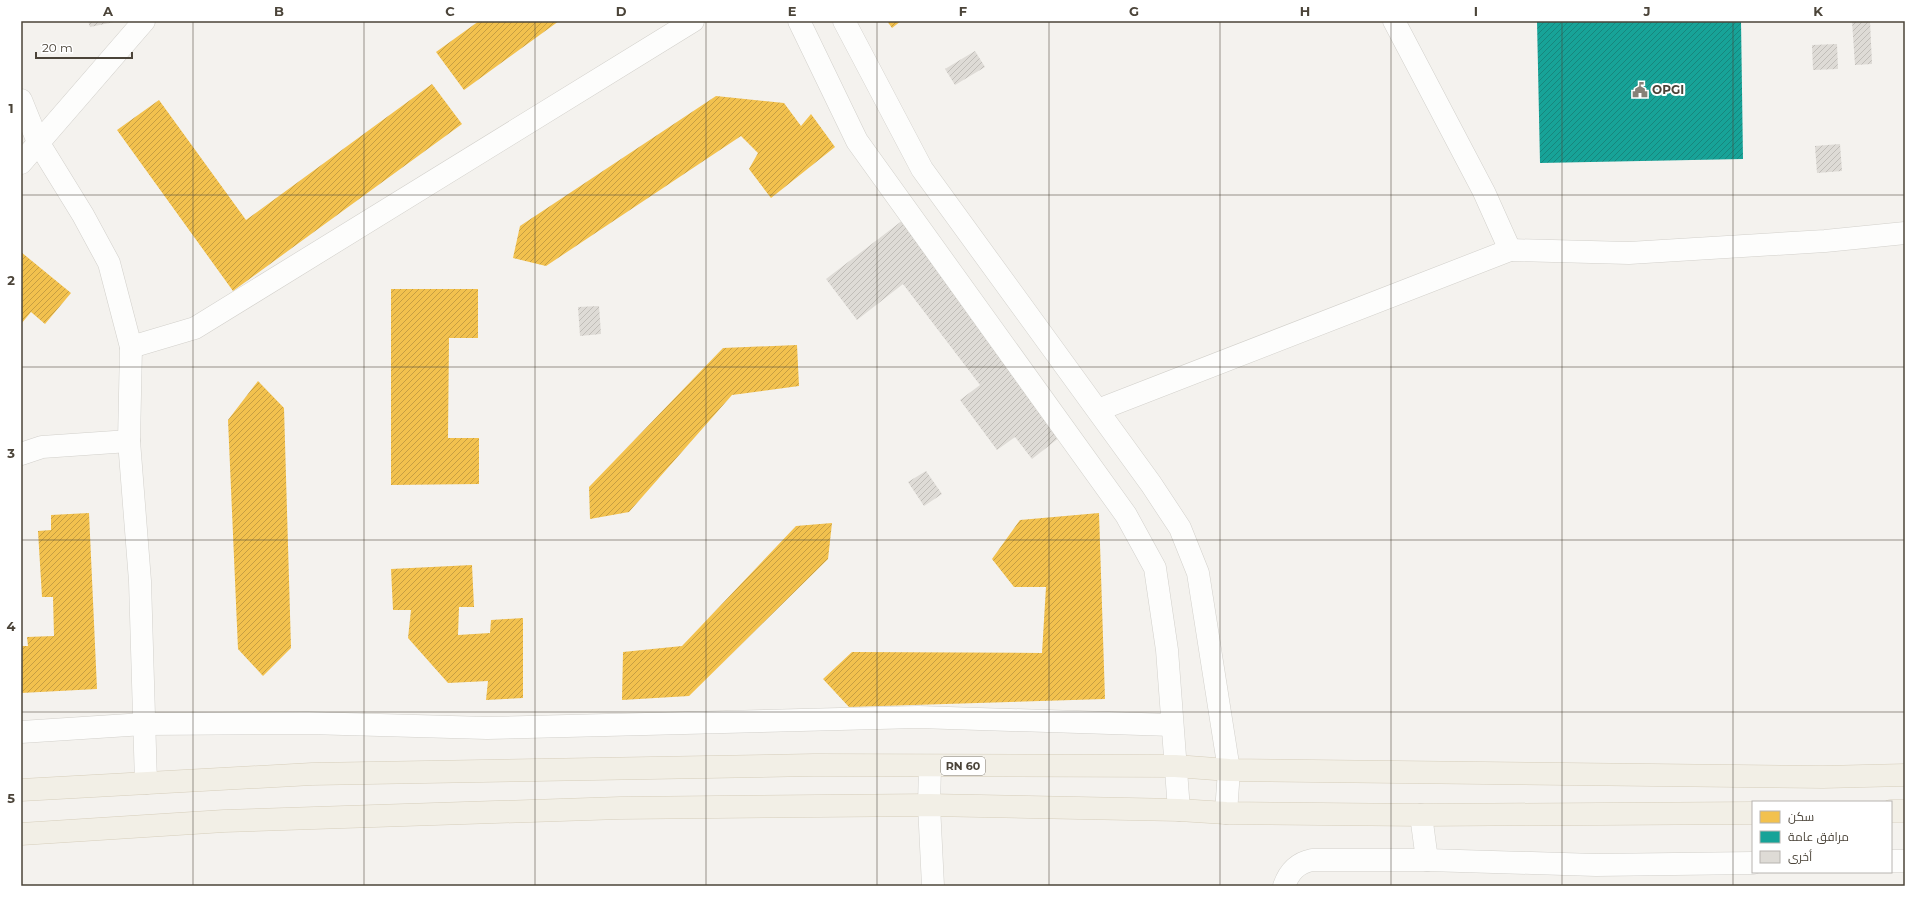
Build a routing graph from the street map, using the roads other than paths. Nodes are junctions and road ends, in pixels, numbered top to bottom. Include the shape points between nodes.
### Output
1 (144, 21) edge
2 (693, 21) edge
3 (799, 21) edge
4 (844, 21) edge
5 (1394, 21) edge
6 (21, 100) edge
7 (38, 142) junction
8 (21, 163) edge
9 (1905, 233) edge
10 (1510, 250) junction
11 (131, 347) junction
12 (1098, 410) junction
13 (128, 441) junction
14 (21, 454) edge
15 (144, 724) junction
16 (1172, 725) junction
17 (21, 732) edge
18 (930, 766) junction
19 (1175, 766) junction
20 (1229, 770) junction
21 (1905, 775) edge
22 (146, 783) junction
23 (21, 790) edge
24 (929, 805) junction
25 (1179, 810) junction
26 (1892, 811) edge
27 (1905, 811) edge
28 (1752, 812) edge
29 (1226, 813) junction
30 (1421, 815) junction
31 (21, 834) edge
32 (1427, 860) junction
33 (1892, 861) edge
34 (1905, 861) edge
35 (1752, 863) edge
36 (933, 886) edge
37 (1284, 886) edge

1 - 7 street
2 - 11 street via 195,328
3 - 16 street via 857,141 1126,515 1143,545 1155,568 1167,650
4 - 12 street via 922,169
5 - 10 street via 1484,192
6 - 7 street
7 - 8 street
7 - 11 street via 109,263
9 - 10 street via 1826,241 1629,253
10 - 12 street
11 - 13 street
12 - 20 street via 1180,528 1198,573
13 - 14 street via 42,447
13 - 15 street via 140,581
15 - 16 street via 308,723 487,728 918,717
15 - 17 street
15 - 22 street
16 - 19 street
18 - 19 main road, RN 60
18 - 22 main road, RN 60 via 814,765 320,774
18 - 24 street
19 - 20 main road, RN 60
19 - 25 street
20 - 21 main road, RN 60 via 1823,777
20 - 29 street
22 - 23 main road, RN 60
24 - 25 main road
24 - 31 main road via 620,808 224,821
24 - 36 street
25 - 29 main road
26 - 27 main road
28 - 30 main road
29 - 30 main road
30 - 32 street
32 - 35 street via 1596,865
32 - 37 street via 1312,860 1302,862 1291,872
33 - 34 street

